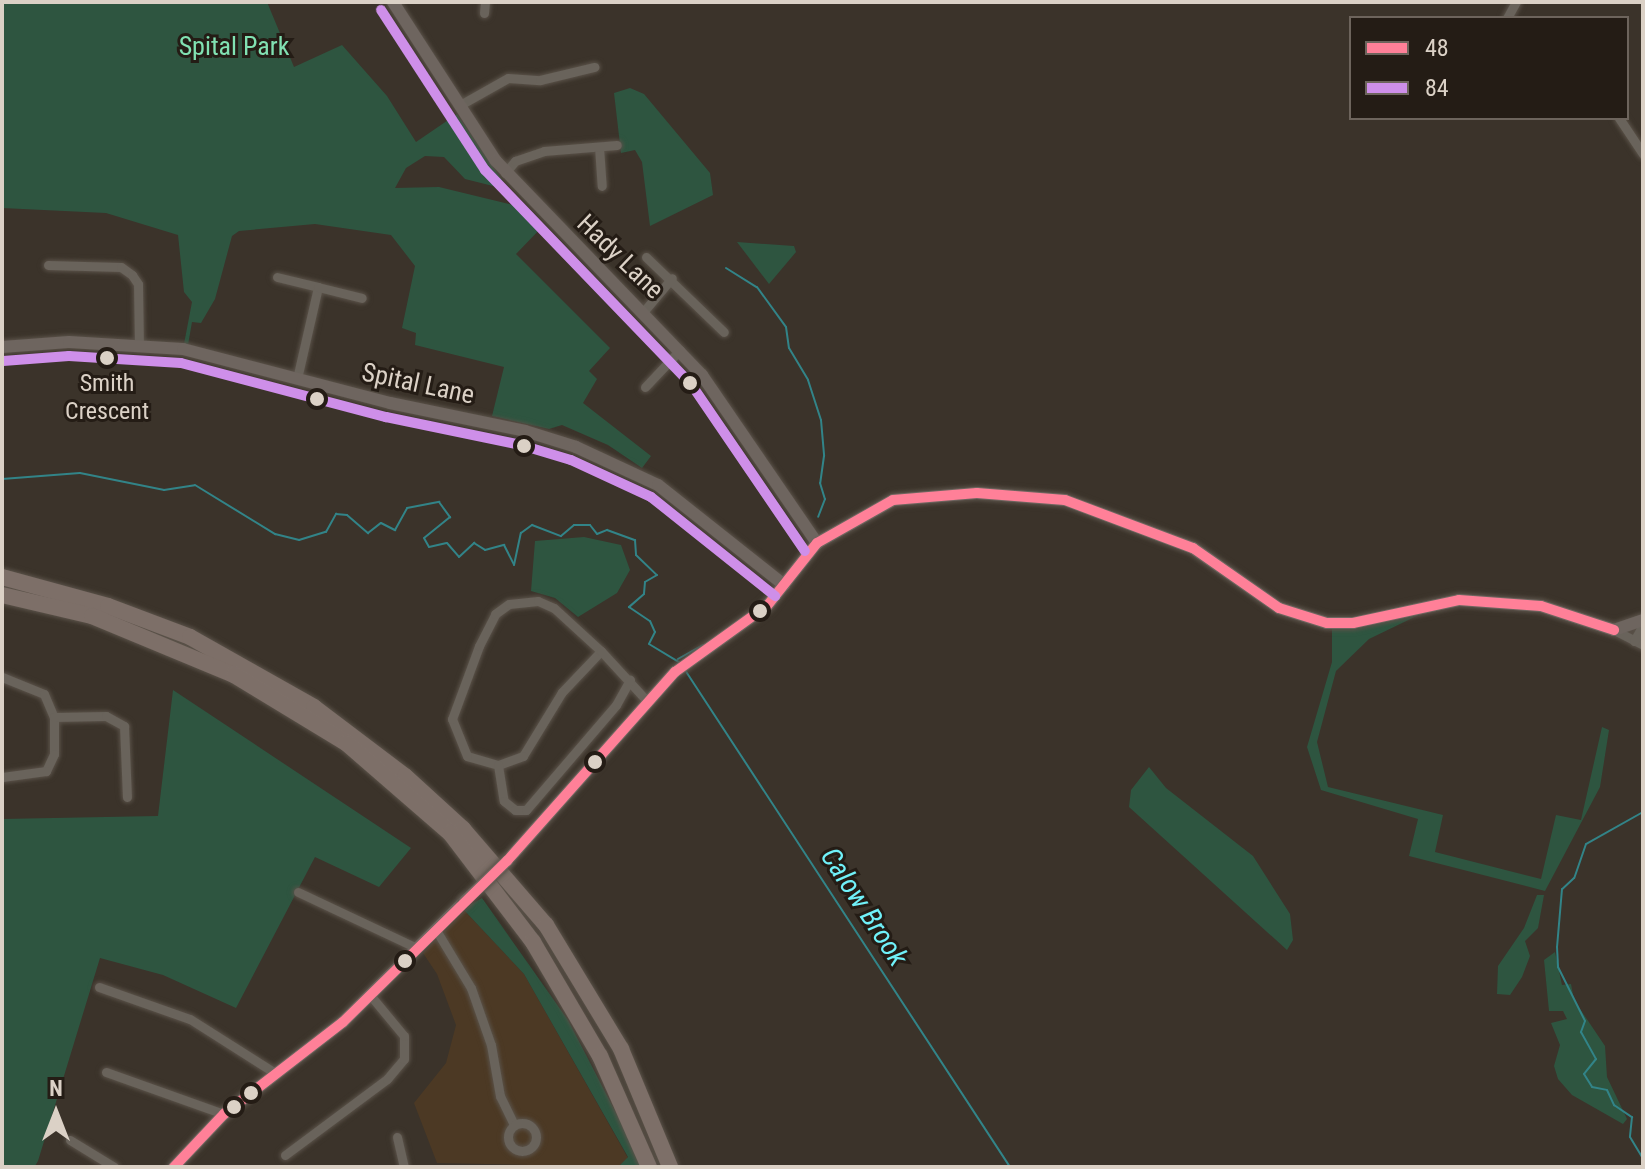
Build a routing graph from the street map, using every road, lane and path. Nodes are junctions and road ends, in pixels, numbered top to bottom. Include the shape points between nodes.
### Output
1 (393, 2) edge
2 (594, 67) dead end
3 (460, 105) junction
4 (1620, 120) edge
5 (617, 145) dead end
6 (599, 147) junction
7 (1643, 154) edge
8 (505, 173) junction
9 (602, 186) dead end
10 (646, 257) dead end
11 (48, 265) dead end
12 (277, 277) dead end
13 (672, 278) junction
14 (318, 287) junction
15 (362, 298) dead end
16 (644, 311) junction
17 (724, 332) dead end
18 (139, 346) junction
19 (2, 347) edge
20 (680, 350) junction
21 (297, 379) junction
22 (645, 387) dead end
23 (817, 543) junction
24 (2, 577) edge
25 (784, 585) junction
26 (2, 595) edge
27 (1643, 622) edge
28 (1614, 630) junction
29 (1638, 643) edge
30 (601, 651) junction
31 (2, 677) edge
32 (630, 680) junction
33 (646, 700) junction
34 (54, 717) junction
35 (498, 765) junction
36 (2, 777) edge
37 (127, 797) dead end
38 (298, 892) dead end
39 (436, 930) junction
40 (417, 948) junction
41 (99, 987) dead end
42 (370, 995) junction
43 (106, 1072) dead end
44 (275, 1073) junction
45 (224, 1114) junction
46 (514, 1125) dead end
47 (397, 1137) dead end
48 (70, 1140) dead end
49 (293, 1153) dead end
50 (114, 1167) edge
51 (174, 1167) edge
52 (404, 1167) edge
53 (649, 1167) edge
54 (670, 1167) edge

1 - 3 street, Hady Lane
2 - 3 street via 540,80 508,78
3 - 8 street, Hady Lane
4 - 7 street
5 - 6 street
6 - 8 street via 544,151 515,161
6 - 9 street
8 - 16 street, Hady Lane
10 - 13 street
11 - 18 street via 121,267 132,275 138,284
12 - 14 street
13 - 16 street
13 - 17 street
14 - 15 street
14 - 21 street
16 - 20 street, Hady Lane
18 - 19 street, Spital Lane via 69,342
18 - 21 street, Spital Lane via 187,350
20 - 22 street
20 - 23 street, Hady Lane
21 - 25 street, Spital Lane via 492,422 576,447 658,485
23 - 25 street
23 - 28 street via 893,500 977,493 1043,497 1088,507 1193,548 1297,616 1353,623 1459,600 1541,606
24 - 54 highway via 108,606 190,637 314,707 405,776 463,829 554,937 621,1049
25 - 33 street via 743,628 675,672
26 - 53 highway via 92,616 234,675 346,743 450,833 533,942 600,1056
27 - 28 street
27 - 29 street
28 - 29 street
30 - 32 street
30 - 35 street via 562,692 523,756
30 - 35 street via 554,608 538,601 509,604 495,614 452,719 467,756
31 - 34 street via 44,694
32 - 33 street
32 - 35 street via 616,705 526,810 515,810 504,801
33 - 39 street, bridge via 507,861
34 - 36 street via 54,754 46,771
34 - 37 street via 94,715 118,721 126,734
38 - 40 street
39 - 40 street
39 - 46 street via 471,988 491,1045 500,1096
40 - 42 street
41 - 44 street via 190,1019
42 - 44 street
42 - 49 street via 404,1036 404,1059
43 - 45 street
44 - 45 street
45 - 51 street
47 - 52 street via 395,1150
48 - 50 street via 108,1156

